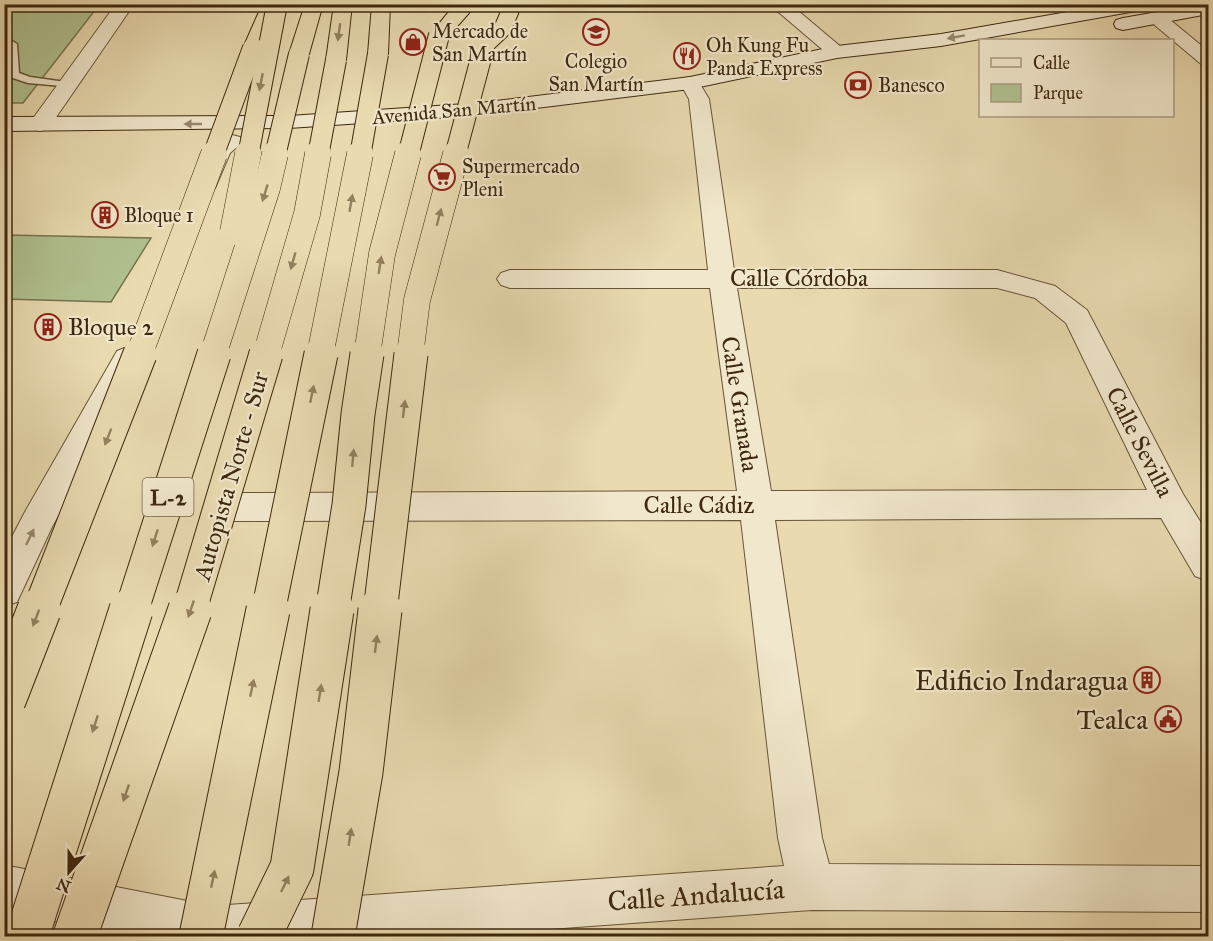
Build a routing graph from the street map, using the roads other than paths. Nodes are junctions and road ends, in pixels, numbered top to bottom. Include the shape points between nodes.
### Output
1 (125, 4) edge
2 (261, 4) edge
3 (277, 4) edge
4 (314, 4) edge
5 (343, 4) edge
6 (381, 4) edge
7 (464, 4) edge
8 (495, 4) edge
9 (513, 4) edge
10 (778, 4) edge
11 (1144, 8) edge
12 (1209, 9) edge
13 (442, 20) edge
14 (4, 39) edge
15 (1033, 39) edge
16 (484, 47) junction
17 (253, 48) junction
18 (979, 49) edge
19 (837, 52) junction
20 (1209, 60) edge
21 (889, 65) dead end
22 (69, 85) junction
23 (763, 87) dead end
24 (695, 91) junction
25 (4, 124) edge
26 (40, 124) junction
27 (4, 141) edge
28 (232, 142) junction
29 (722, 278) junction
30 (510, 279) dead end
31 (1077, 317) joint
32 (190, 430) junction
33 (756, 504) junction
34 (1171, 504) junction
35 (226, 507) dead end
36 (1209, 565) edge
37 (4, 590) edge
38 (4, 700) edge
39 (812, 887) junction
40 (4, 888) edge
41 (1209, 889) edge
42 (200, 934) edge
43 (27, 936) edge
44 (75, 936) edge
45 (259, 936) edge
46 (333, 936) edge

1 - 22 street
2 - 17 highway
3 - 17 highway, L-2 via 267,14
3 -> 32 highway, L-2, bridge
4 -> 32 highway, L-2, bridge via 267,188
5 -> 44 highway, Autopista Norte - Sur / L-2, bridge via 307,214 200,582
42 -> 6 highway, bridge via 348,220 378,54
7 - 13 highway via 463,9
8 - 16 highway
9 - 16 highway via 501,33
10 - 19 street
11 - 12 street, Avenida San Martín
11 - 15 street, Avenida San Martín
11 -> 19 street, Avenida San Martín
11 - 20 street
45 -> 13 highway, bridge via 292,868 349,505 382,254
14 - 22 lane via 12,44 14,75
46 -> 16 highway, bridge via 361,772 417,300
17 -> 38 highway, L-2, bridge via 134,370
18 - 21 street
19 - 24 street, Avenida San Martín
22 - 26 street
23 - 24 street, Avenida San Martín
24 -> 26 street, Avenida San Martín via 344,120
24 - 28 street, Avenida San Martín via 539,120
24 - 29 street, Calle Granada
25 - 26 street, Avenida San Martín
27 - 28 street, Avenida San Martín
37 -> 28 street via 38,520 164,291 220,150
29 - 30 street, Calle Córdoba
29 - 31 street, Calle Córdoba via 997,279 1045,292
29 - 33 street, Calle Granada
31 - 34 street, Calle Sevilla
32 -> 43 highway, L-2, bridge
33 - 34 street, Calle Cádiz
33 - 35 street, Calle Cádiz
33 - 39 street, Calle Granada via 800,838
34 - 36 street, Calle Sevilla
39 - 41 street, Calle Andalucía
39 - 42 street, Calle Andalucía
40 - 42 street, Calle Andalucía

